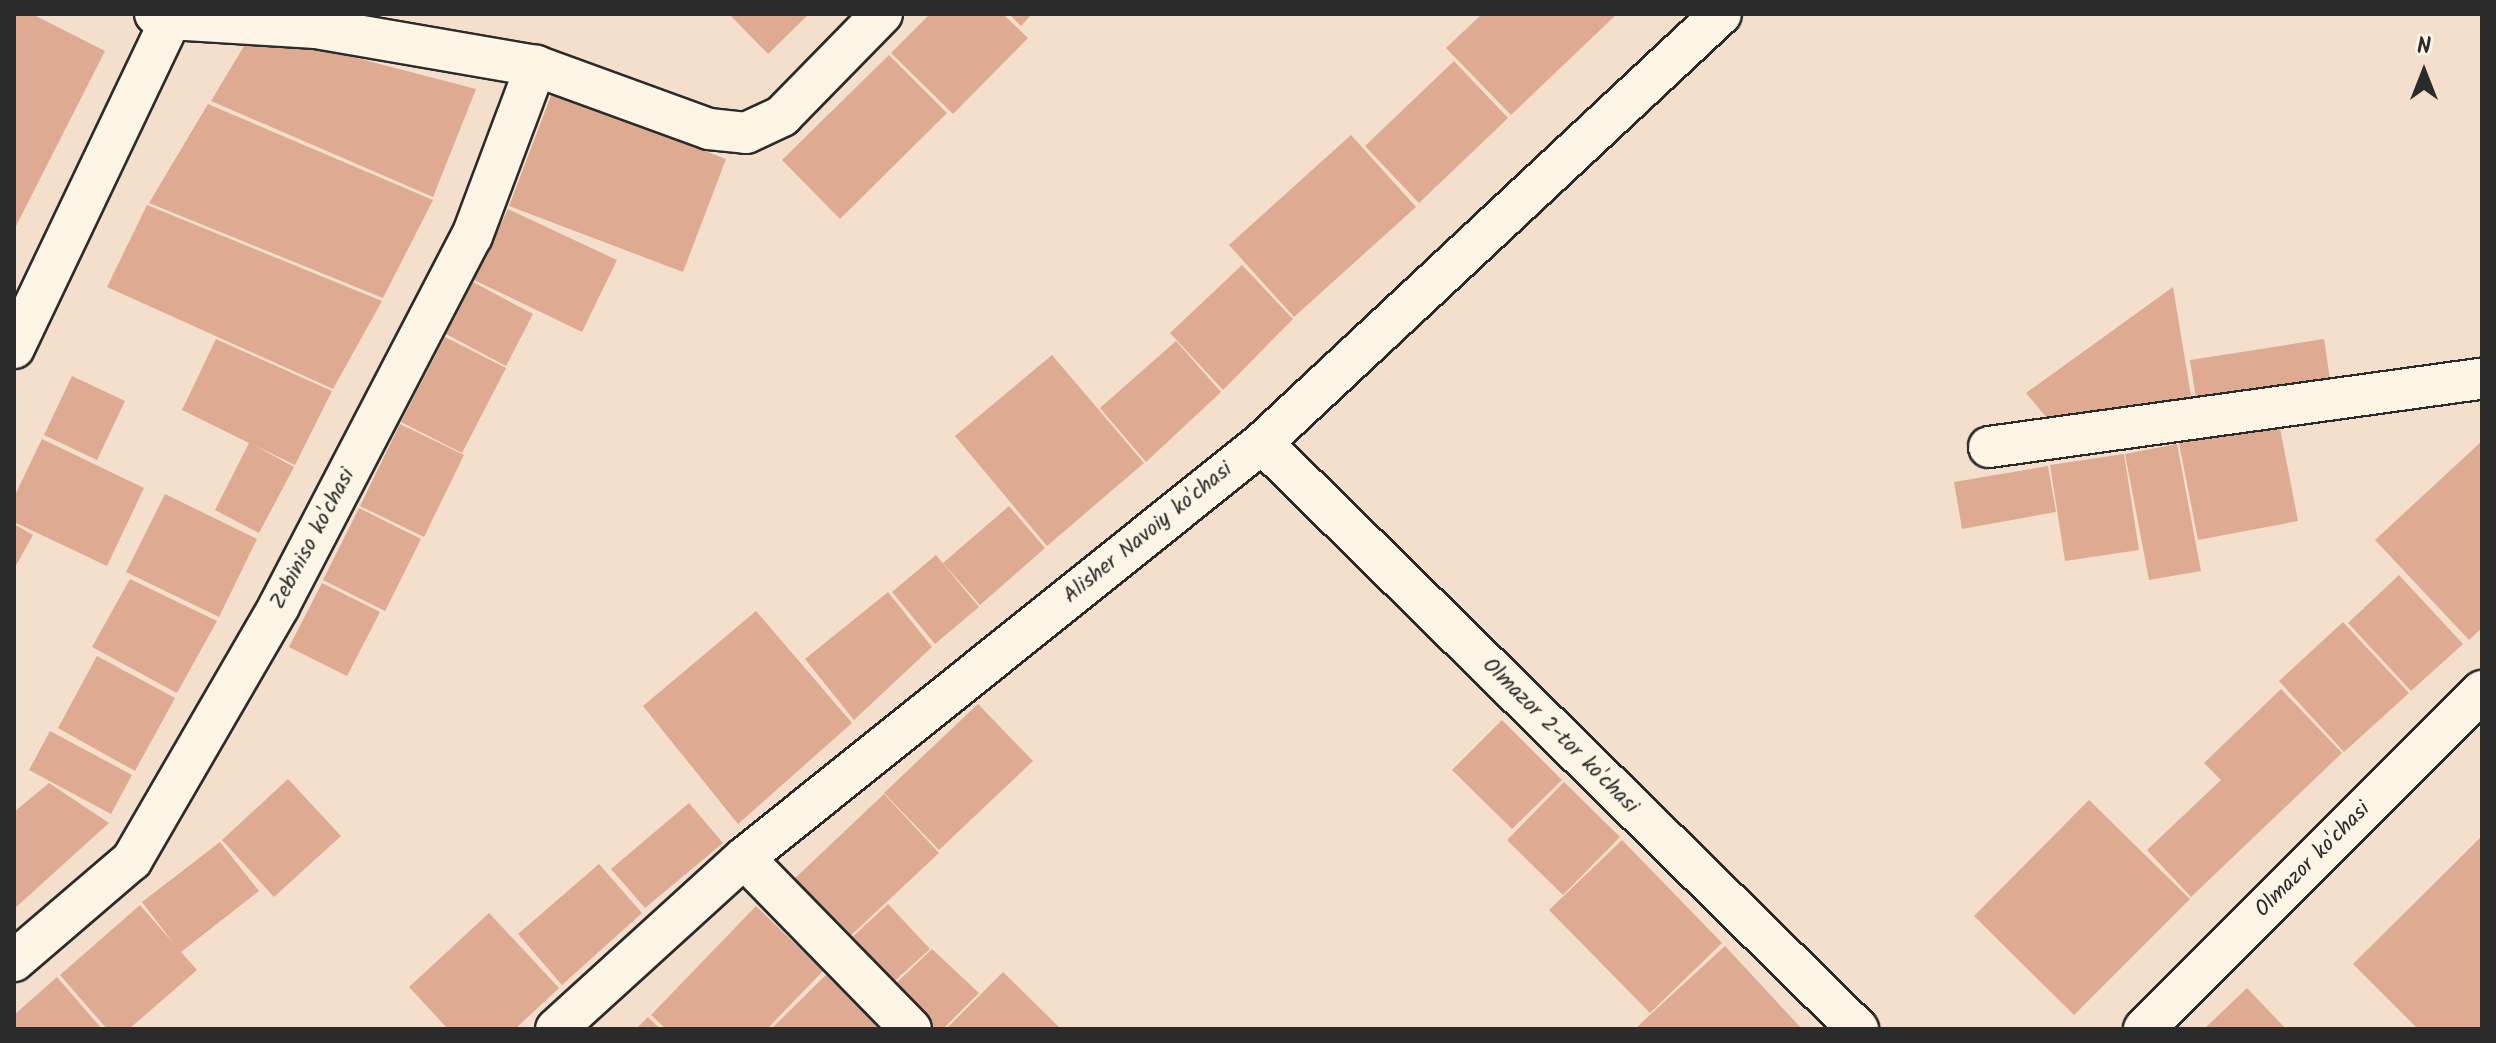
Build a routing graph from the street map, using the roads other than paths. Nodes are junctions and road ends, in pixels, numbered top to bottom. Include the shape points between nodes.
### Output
1 (882, 14) edge
2 (1721, 14) edge
3 (166, 16) edge
4 (320, 21) edge
5 (536, 66) junction
6 (14, 348) edge
7 (2482, 379) edge
8 (1262, 443) junction
9 (1989, 447) dead end
10 (2482, 691) edge
11 (744, 858) junction
12 (14, 961) edge
13 (556, 1029) edge
14 (911, 1029) edge
15 (1858, 1029) edge
16 (2144, 1029) edge

1 - 5 street via 782,116 746,133 709,129
2 - 8 street, Alisher Navoiy ko'chasi
3 - 4 street
3 - 6 street
4 - 5 street
5 - 12 street, Zebiniso ko'chasi via 472,236 279,606 132,860
7 - 9 street
8 - 11 street, Alisher Navoiy ko'chasi
8 - 15 street, Olmazor 2-tor ko'chasi
10 - 16 street, Olmazor ko'chasi
11 - 13 street, Alisher Navoiy ko'chasi
11 - 14 street

